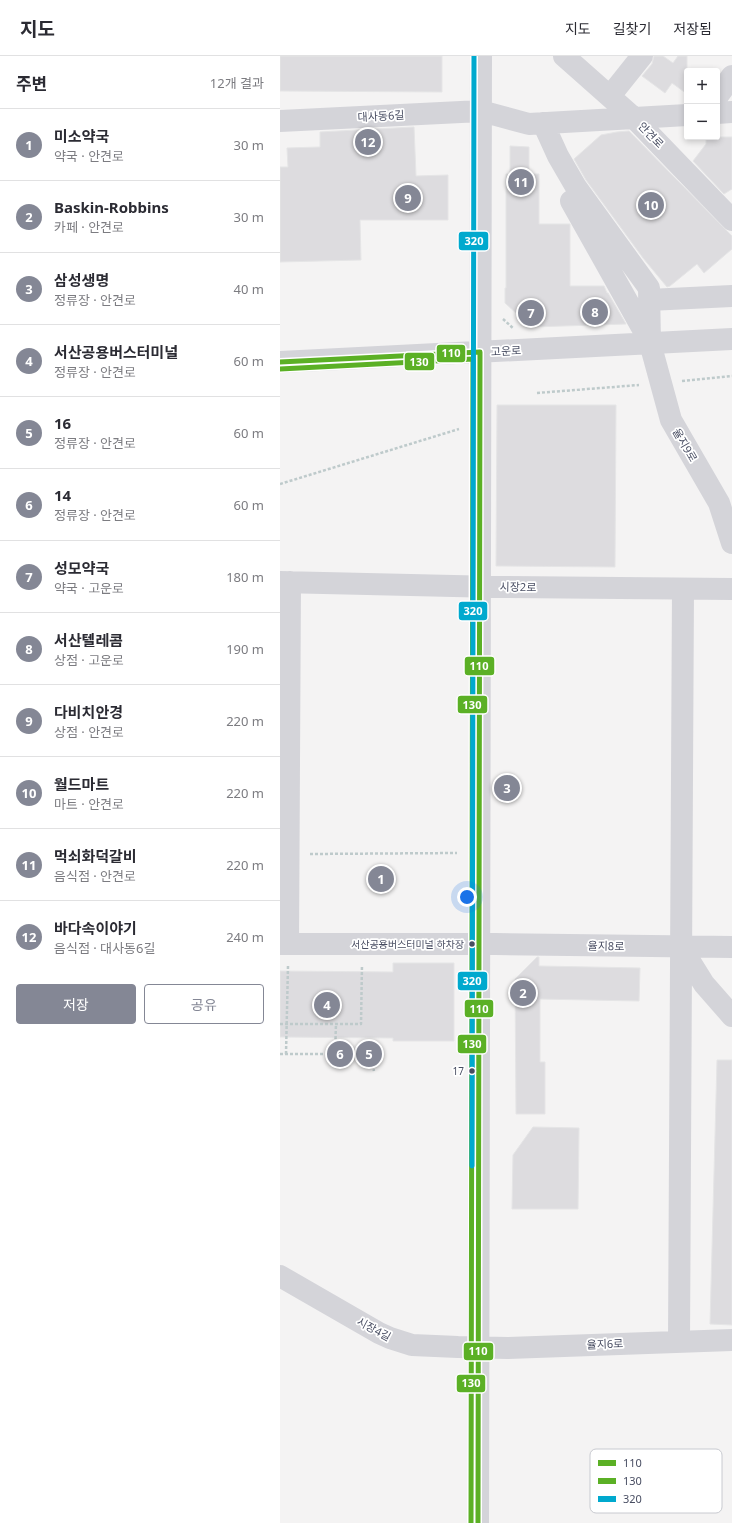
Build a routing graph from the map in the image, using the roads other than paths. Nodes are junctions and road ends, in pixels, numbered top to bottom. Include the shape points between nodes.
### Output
1 (481, 56) edge
2 (564, 56) edge
3 (642, 56) edge
4 (732, 76) edge
5 (720, 93) edge
6 (610, 96) junction
7 (481, 111) junction
8 (732, 112) edge
9 (720, 113) edge
10 (684, 115) edge
11 (634, 118) junction
12 (280, 122) edge
13 (536, 123) junction
14 (732, 220) edge
15 (732, 296) edge
16 (649, 300) junction
17 (732, 339) edge
18 (650, 343) junction
19 (480, 352) junction
20 (280, 362) edge
21 (732, 543) edge
22 (285, 582) edge
23 (480, 586) junction
24 (683, 589) junction
25 (732, 589) edge
26 (285, 643) edge
27 (284, 944) edge
28 (479, 944) junction
29 (681, 947) junction
30 (732, 947) edge
31 (732, 1016) edge
32 (280, 1276) edge
33 (732, 1340) edge
34 (679, 1342) junction
35 (478, 1347) junction
36 (478, 1523) edge

1 - 7 street
2 - 6 street, 안견로
3 - 6 street
4 - 5 street
6 - 11 street, 안견로
7 - 12 street, 대사동6길
7 - 13 street, 대사동6길
7 - 19 street
8 - 9 street
10 - 11 street, 대사동6길
11 - 13 street, 대사동6길
11 - 14 street, 안견로
13 - 16 street via 576,187 649,288
13 - 18 street
15 - 16 street
16 - 18 street
17 - 18 street, 고운로
18 - 19 street, 고운로
18 - 21 street, 율지9로 via 671,420 719,503
19 - 20 street, 고운로
19 - 23 street
22 - 23 street, 시장2로
22 - 26 street
23 - 24 street, 시장2로
23 - 28 street
24 - 25 street, 시장2로
24 - 29 street
26 - 27 street via 288,854
27 - 28 street, 율지8로
28 - 29 street, 율지8로
28 - 35 street
29 - 30 street, 율지8로
29 - 31 street via 704,984
29 - 34 street
32 - 35 street, 시장4길 via 395,1340 412,1345
33 - 34 street, 율지6로
34 - 35 street, 율지6로
35 - 36 street

